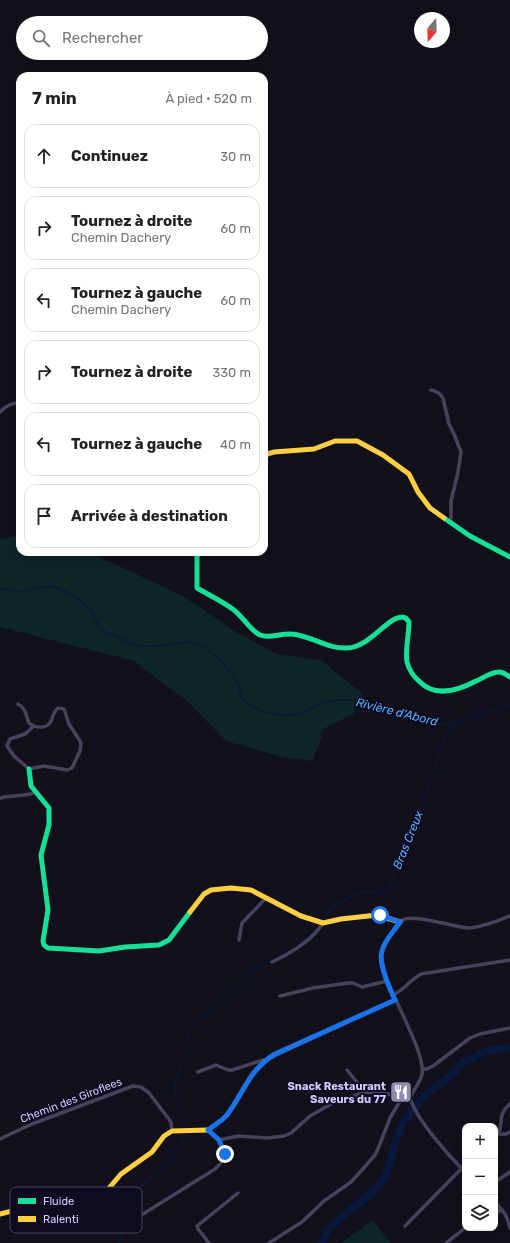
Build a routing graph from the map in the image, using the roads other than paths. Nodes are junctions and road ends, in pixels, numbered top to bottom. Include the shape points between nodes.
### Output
1 (430, 390) dead end
2 (16, 403) edge
3 (0, 412) edge
4 (268, 454) edge
5 (451, 522) junction
6 (197, 556) edge
7 (510, 557) edge
8 (510, 677) edge
9 (18, 704) dead end
10 (34, 726) junction
11 (29, 769) junction
12 (35, 792) junction
13 (0, 798) edge
14 (266, 898) junction
15 (510, 916) edge
16 (400, 922) junction
17 (323, 923) junction
18 (239, 940) dead end
19 (510, 960) edge
20 (272, 962) dead end
21 (387, 981) junction
22 (393, 995) junction
23 (280, 996) dead end
24 (395, 1000) junction
25 (510, 1028) edge
26 (268, 1059) junction
27 (423, 1069) junction
28 (347, 1070) dead end
29 (198, 1072) dead end
30 (365, 1092) junction
31 (403, 1096) junction
32 (410, 1099) junction
33 (510, 1104) edge
34 (208, 1130) junction
35 (172, 1131) junction
36 (510, 1132) edge
37 (498, 1134) joint
38 (0, 1139) edge
39 (219, 1140) junction
40 (462, 1166) edge
41 (462, 1170) edge
42 (510, 1172) edge
43 (498, 1180) edge
44 (110, 1187) edge
45 (238, 1193) dead end
46 (498, 1206) edge
47 (501, 1209) junction
48 (10, 1211) edge
49 (498, 1212) edge
50 (0, 1214) edge
51 (144, 1214) dead end
52 (405, 1226) dead end
53 (510, 1228) edge
54 (462, 1230) edge
55 (210, 1243) edge
56 (269, 1243) edge
57 (446, 1243) edge

1 - 5 street via 436,391 444,398 449,424 461,452 451,501
2 - 3 street
4 - 5 street via 314,449 335,441 357,441 384,455 409,474 430,508
5 - 7 street via 470,536
6 - 8 street via 197,588 236,612 264,637 289,633 336,648 351,648 375,636 402,617 409,622 409,667 414,676 428,688 444,692 458,689 498,672
9 - 10 street via 27,714 29,723
10 - 11 street via 25,734 10,739 7,746
10 - 11 street via 47,726 58,708 64,709 69,724 80,741 80,751 70,769 44,766
11 - 12 street via 30,782
12 - 13 street
12 - 14 street via 49,808 49,826 41,855 48,910 43,941 46,947 99,952 124,947 159,945 169,940 198,900 210,890 248,890
14 - 17 street via 301,916
14 - 18 street via 242,923
15 - 16 street via 469,928 424,920 410,919
16 - 17 street via 377,915
16 - 21 street via 382,951 381,958
17 - 20 street via 318,932
19 - 22 street via 421,974
21 - 22 street
21 - 23 street via 362,987 348,982
22 - 24 street
24 - 26 street
24 - 27 street via 418,1050
25 - 27 street via 475,1036 433,1066
26 - 29 street via 232,1070 216,1065
26 - 34 street via 252,1074 227,1115
27 - 32 street
28 - 30 street
30 - 31 street
30 - 39 street via 331,1104 284,1136 238,1136
31 - 32 street
31 - 56 street via 390,1118 378,1150 362,1170 302,1222
32 - 40 street via 432,1133
33 - 37 street via 503,1111
34 - 35 street
34 - 39 street
35 - 38 street, Chemin des Giroflees via 171,1122 149,1093 141,1086 133,1086 32,1124
35 - 44 street via 164,1136 152,1152 121,1174
36 - 37 street
39 - 51 street via 225,1154 218,1167
41 - 52 street
42 - 43 street
45 - 55 street via 197,1226
46 - 47 street
47 - 49 street
47 - 53 street via 508,1217
48 - 50 street
54 - 57 street

